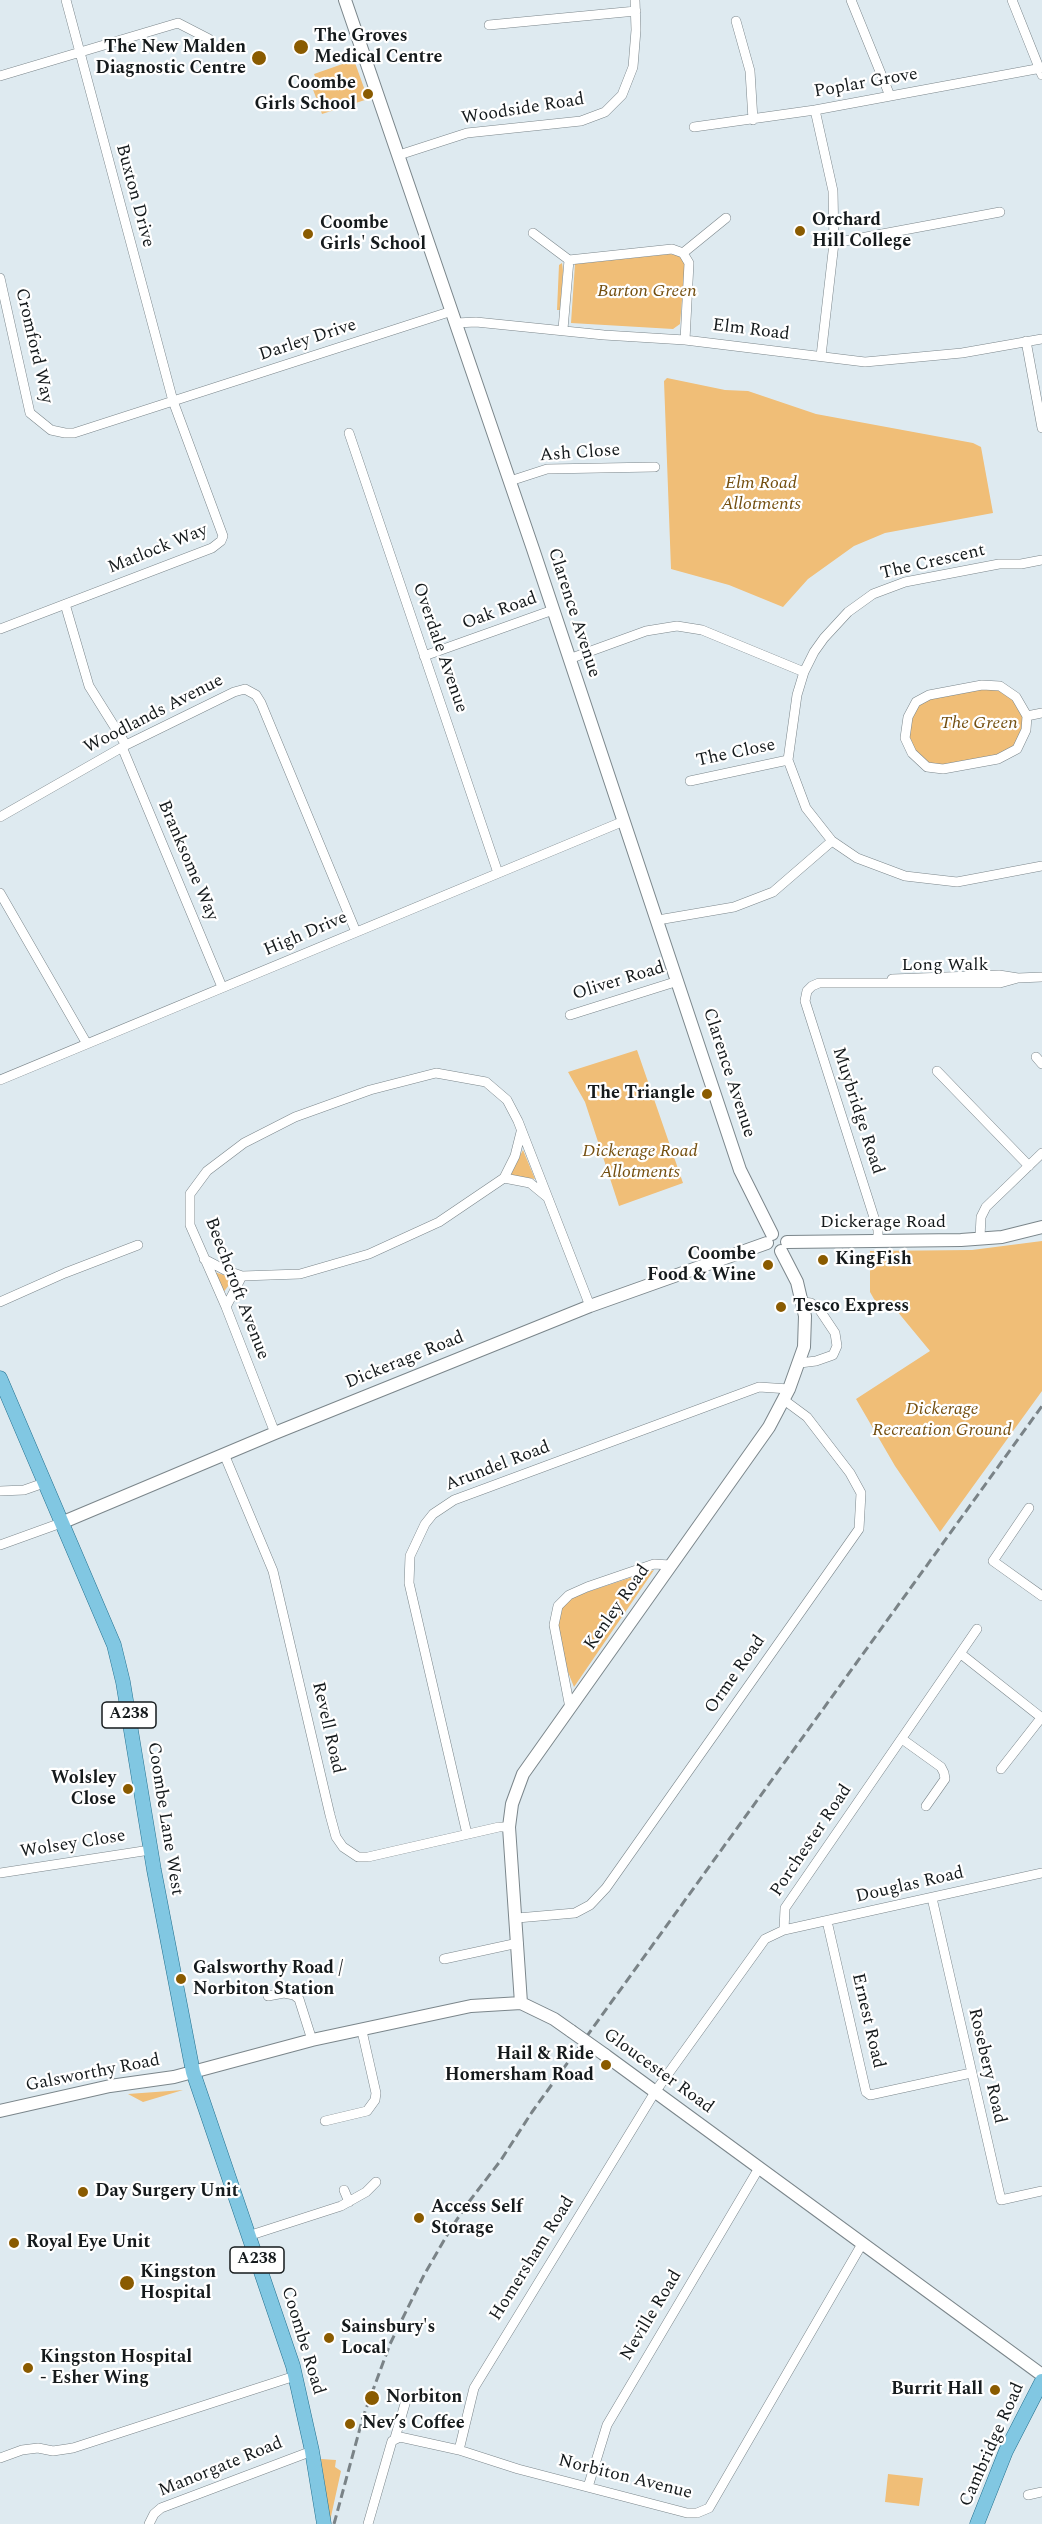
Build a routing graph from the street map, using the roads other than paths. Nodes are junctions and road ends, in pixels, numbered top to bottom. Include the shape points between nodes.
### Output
1 (66, 0) edge
2 (345, 0) edge
3 (635, 0) edge
4 (851, 0) edge
5 (1012, 0) edge
6 (636, 11) junction
7 (736, 21) dead end
8 (489, 25) dead end
9 (209, 39) dead end
10 (79, 52) junction
11 (1041, 71) edge
12 (0, 76) edge
13 (890, 96) junction
14 (815, 110) junction
15 (753, 120) junction
16 (694, 127) dead end
17 (399, 155) junction
18 (1000, 212) dead end
19 (726, 218) dead end
20 (534, 233) dead end
21 (834, 243) junction
22 (683, 253) junction
23 (569, 260) junction
24 (0, 278) edge
25 (454, 317) junction
26 (563, 329) junction
27 (1042, 339) edge
28 (685, 340) junction
29 (1026, 341) junction
30 (821, 356) junction
31 (173, 401) junction
32 (1042, 428) edge
33 (349, 433) dead end
34 (655, 467) dead end
35 (510, 481) junction
36 (1042, 561) edge
37 (65, 604) junction
38 (553, 610) junction
39 (0, 630) edge
40 (424, 656) junction
41 (569, 659) junction
42 (804, 672) junction
43 (1042, 713) edge
44 (1027, 716) junction
45 (124, 746) junction
46 (788, 760) junction
47 (690, 781) dead end
48 (0, 817) edge
49 (624, 821) junction
50 (832, 841) junction
51 (1042, 866) edge
52 (498, 873) junction
53 (0, 893) edge
54 (658, 920) junction
55 (356, 932) junction
56 (1042, 977) edge
57 (678, 981) junction
58 (222, 987) junction
59 (807, 991) joint
60 (570, 1015) dead end
61 (87, 1044) junction
62 (937, 1071) dead end
63 (0, 1080) edge
64 (521, 1131) junction
65 (1042, 1153) edge
66 (1029, 1166) junction
67 (504, 1179) junction
68 (549, 1199) junction
69 (1042, 1227) edge
70 (980, 1237) junction
71 (770, 1238) junction
72 (878, 1241) junction
73 (138, 1245) dead end
74 (784, 1246) junction
75 (204, 1259) junction
76 (242, 1276) junction
77 (0, 1302) edge
78 (803, 1302) junction
79 (590, 1306) junction
80 (226, 1307) junction
81 (800, 1363) junction
82 (0, 1378) edge
83 (787, 1395) junction
84 (275, 1433) junction
85 (224, 1454) junction
86 (44, 1483) junction
87 (0, 1491) edge
88 (1029, 1508) dead end
89 (61, 1523) junction
90 (0, 1545) edge
91 (670, 1565) junction
92 (1042, 1596) edge
93 (976, 1629) dead end
94 (961, 1654) junction
95 (570, 1708) junction
96 (1042, 1718) edge
97 (902, 1739) junction
98 (1000, 1769) dead end
99 (926, 1806) dead end
100 (509, 1827) junction
101 (467, 1834) junction
102 (150, 1850) junction
103 (0, 1873) edge
104 (1042, 1873) edge
105 (932, 1898) junction
106 (517, 1918) junction
107 (827, 1921) junction
108 (784, 1930) junction
109 (518, 1943) junction
110 (444, 1959) dead end
111 (304, 1987) dead end
112 (268, 1996) dead end
113 (296, 1996) junction
114 (521, 2004) junction
115 (362, 2031) junction
116 (312, 2040) junction
117 (193, 2072) junction
118 (970, 2073) junction
119 (655, 2092) junction
120 (0, 2111) edge
121 (324, 2121) dead end
122 (759, 2168) junction
123 (376, 2182) dead end
124 (344, 2190) dead end
125 (1042, 2191) edge
126 (350, 2202) junction
127 (248, 2236) junction
128 (862, 2244) junction
129 (1042, 2375) edge
130 (295, 2376) junction
131 (1042, 2381) edge
132 (407, 2397) dead end
133 (395, 2438) junction
134 (312, 2451) junction
135 (459, 2451) junction
136 (0, 2458) edge
137 (588, 2487) junction
138 (1042, 2492) edge
139 (1028, 2495) dead end
140 (149, 2524) edge
141 (324, 2524) edge
142 (368, 2524) edge
143 (977, 2524) edge

1 - 10 street, Buxton Drive
2 - 17 street, Clarence Avenue
3 - 6 street, Woodside Road
4 - 13 street
5 - 11 street
6 - 8 street
6 - 17 street, Woodside Road via 633,67 622,95 605,112 581,121 467,133
7 - 15 street via 750,71
9 - 10 street via 178,23
10 - 12 street
10 - 31 street, Buxton Drive
11 - 13 street, Poplar Grove
13 - 14 street, Poplar Grove
14 - 15 street, Poplar Grove
14 - 21 street via 833,190
15 - 16 street, Poplar Grove
17 - 25 street, Clarence Avenue
18 - 21 street
19 - 22 street
20 - 23 street
21 - 30 street
22 - 23 street via 672,249
22 - 28 street via 689,263
23 - 26 street
24 - 31 street, Cromford Way via 26,403 30,413 51,430 74,433
25 - 26 street, Elm Road
25 - 31 street, Darley Drive
25 - 35 street, Clarence Avenue
26 - 28 street, Elm Road
27 - 29 street, Elm Road
28 - 30 street, Elm Road
29 - 30 street, Elm Road via 878,362
29 - 32 street
31 - 37 street, Matlock Way via 221,528 221,541 212,549
33 - 40 street, Overdale Avenue
34 - 35 street, Ash Close via 547,469
35 - 38 street, Clarence Avenue
36 - 42 street, The Crescent via 999,564 905,582 873,594 835,625
37 - 39 street, Matlock Way
37 - 45 street, Branksome Way via 89,686
38 - 40 street, Oak Road
38 - 41 street, Clarence Avenue
40 - 52 street, Overdale Avenue
41 - 42 street via 646,631 677,626 702,630
41 - 49 street, Clarence Avenue
42 - 46 street, The Crescent via 796,695
43 - 44 street
44 - 44 street via 1026,730 1017,749 998,759 943,769 927,767 912,753 905,738 908,717 916,702 929,695 982,685 1000,686 1016,697
45 - 48 street, Woodlands Avenue
45 - 55 street, Woodlands Avenue via 234,692 245,689 256,695
45 - 58 street, Branksome Way
46 - 47 street, The Close
46 - 50 street, The Crescent via 806,808
49 - 52 street, High Drive
49 - 54 street, Clarence Avenue
50 - 51 street, The Crescent via 857,858 905,876 957,882
50 - 54 street via 773,892 734,907
52 - 55 street, High Drive
53 - 61 street
54 - 57 street, Clarence Avenue
55 - 58 street, High Drive
56 - 59 street, Long Walk via 905,977 819,983
57 - 60 street, Oliver Road
57 - 71 street, Clarence Avenue via 745,1182
58 - 61 street, High Drive
59 - 72 street, Muybridge Road via 805,1001 878,1230
61 - 63 street, High Drive
62 - 66 street
64 - 67 street
64 - 68 street, Beechcroft Avenue
64 - 75 street, Beechcroft Avenue via 507,1101 486,1082 436,1073 370,1090 295,1117 244,1143 207,1171 190,1194 190,1225
65 - 66 street
66 - 70 street via 986,1207
67 - 68 street via 530,1183
67 - 76 street via 439,1222 369,1254 300,1274
68 - 79 street, Beechcroft Avenue
69 - 70 street, Dickerage Road via 1002,1237
70 - 72 street, Dickerage Road
71 - 74 street via 771,1250
71 - 79 street, Dickerage Road
72 - 74 street, Dickerage Road
73 - 77 street
74 - 78 street, Kenley Road
75 - 76 street
75 - 80 street, Beechcroft Avenue
76 - 80 street
78 - 81 street, Kenley Road via 806,1331
78 - 81 street via 819,1309 835,1333 837,1346 833,1355
79 - 84 street, Dickerage Road
80 - 84 street, Beechcroft Avenue
81 - 83 street, Kenley Road
82 - 86 main road, Coombe Lane West / A238
83 - 91 street, Kenley Road via 769,1427
83 - 101 street, Arundel Road via 759,1387 454,1500 424,1524 410,1556 409,1583
83 - 106 street, Orme Road via 861,1492 859,1529 606,1887 590,1905 575,1913
84 - 85 street, Dickerage Road
85 - 89 street, Dickerage Road
85 - 101 street, Revell Road via 273,1571 336,1837 358,1857 368,1857
86 - 87 street via 24,1490
86 - 89 main road, Coombe Lane West / A238
88 - 92 street via 993,1561
89 - 90 street
89 - 102 main road, Coombe Lane West / A238 via 118,1659
91 - 95 street, Kenley Road
91 - 95 street via 654,1564 587,1587 569,1595 558,1606 554,1625
93 - 94 street, Porchester Road
94 - 96 street
94 - 97 street, Porchester Road
95 - 100 street, Kenley Road via 523,1774
96 - 98 street
97 - 99 street via 944,1773 945,1779
97 - 108 street, Porchester Road via 785,1908
100 - 101 street, Revell Road
100 - 106 street, Kenley Road
102 - 103 street, Wolsey Close
102 - 117 main road, Coombe Lane West / A238
104 - 105 street, Douglas Road
105 - 107 street, Douglas Road
105 - 118 street, Rosebery Road
106 - 109 street, Kenley Road
107 - 108 street, Douglas Road
107 - 118 street, Ernest Road via 866,2092 870,2095
108 - 119 street via 765,1939
109 - 110 street
109 - 114 street, Kenley Road
111 - 113 street
112 - 113 street
113 - 116 street
114 - 115 street, Gloucester Road via 471,2006
114 - 119 street, Gloucester Road, bridge via 554,2019
115 - 116 street, Gloucester Road
115 - 121 street via 375,2100 368,2111
116 - 117 street, Gloucester Road
117 - 120 street, Galsworthy Road via 88,2090
117 - 127 main road, Coombe Road / A238
118 - 125 street, Rosebery Road via 1001,2200
119 - 122 street, Gloucester Road
119 - 135 street, Homersham Road via 474,2388
122 - 128 street, Gloucester Road
122 - 137 street, Neville Road via 607,2425
123 - 126 street
124 - 126 street
126 - 127 street
127 - 130 main road, Coombe Road / A238
128 - 129 street, Gloucester Road
128 - 137 street, Norbiton Avenue via 709,2508 687,2513
130 - 134 main road, Coombe Road / A238
130 - 136 street via 73,2448 22,2450
131 - 143 main road, Cambridge Road via 1006,2451
132 - 133 street
133 - 135 street, Norbiton Avenue
133 - 142 street
134 - 140 street, Manorgate Road via 161,2508
134 - 141 main road, Coombe Road / A238
135 - 137 street, Norbiton Avenue
138 - 139 street

